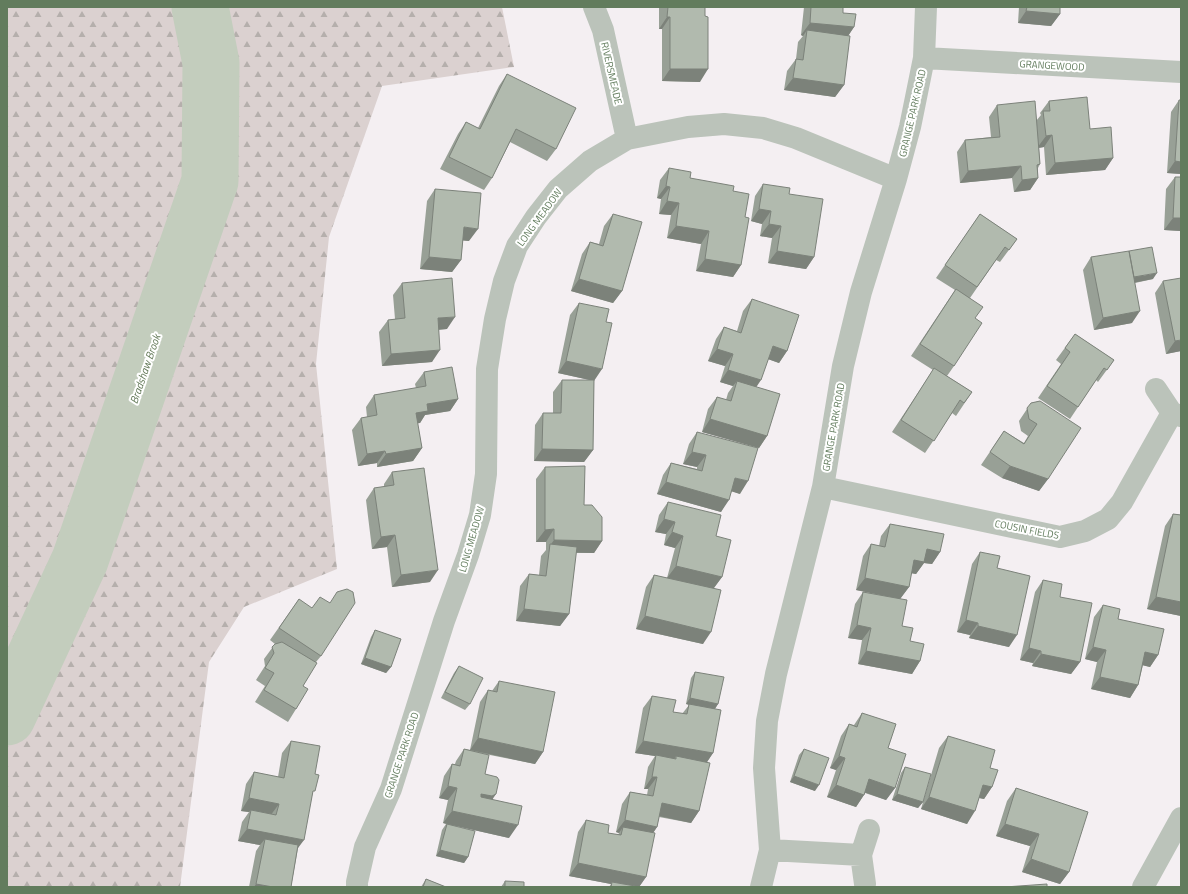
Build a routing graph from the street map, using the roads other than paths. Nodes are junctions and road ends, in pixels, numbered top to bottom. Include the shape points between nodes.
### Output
1 (594, 7) edge
2 (926, 7) edge
3 (924, 58) junction
4 (1181, 72) edge
5 (627, 139) junction
6 (896, 179) junction
7 (1156, 389) dead end
8 (1176, 415) edge
9 (823, 487) junction
10 (444, 621) joint
11 (1181, 818) edge
12 (869, 830) dead end
13 (770, 850) junction
14 (861, 855) junction
15 (865, 884) dead end
16 (357, 887) edge
17 (761, 887) edge
18 (1143, 887) edge

1 - 5 street, RIVERSMEADE via 602,30
2 - 3 street, GRANGE PARK ROAD
3 - 4 street, GRANGEWOOD
3 - 6 street, GRANGE PARK ROAD
5 - 6 street, LONG MEADOW via 717,124 762,128 796,138
5 - 10 street, LONG MEADOW via 590,160 558,189 517,246 504,281 487,369 486,474 480,515
6 - 9 street, GRANGE PARK ROAD via 861,292 843,366
7 - 8 street, COUSIN FIELDS
8 - 9 street, COUSIN FIELDS via 1122,502 1108,519 1085,531 1060,536
9 - 13 street, GRANGE PARK ROAD via 776,674 767,721 764,768
10 - 16 street, GRANGE PARK ROAD via 391,789 365,847
11 - 18 street
12 - 14 street
13 - 14 street
13 - 17 street, GRANGE PARK ROAD
14 - 15 street

